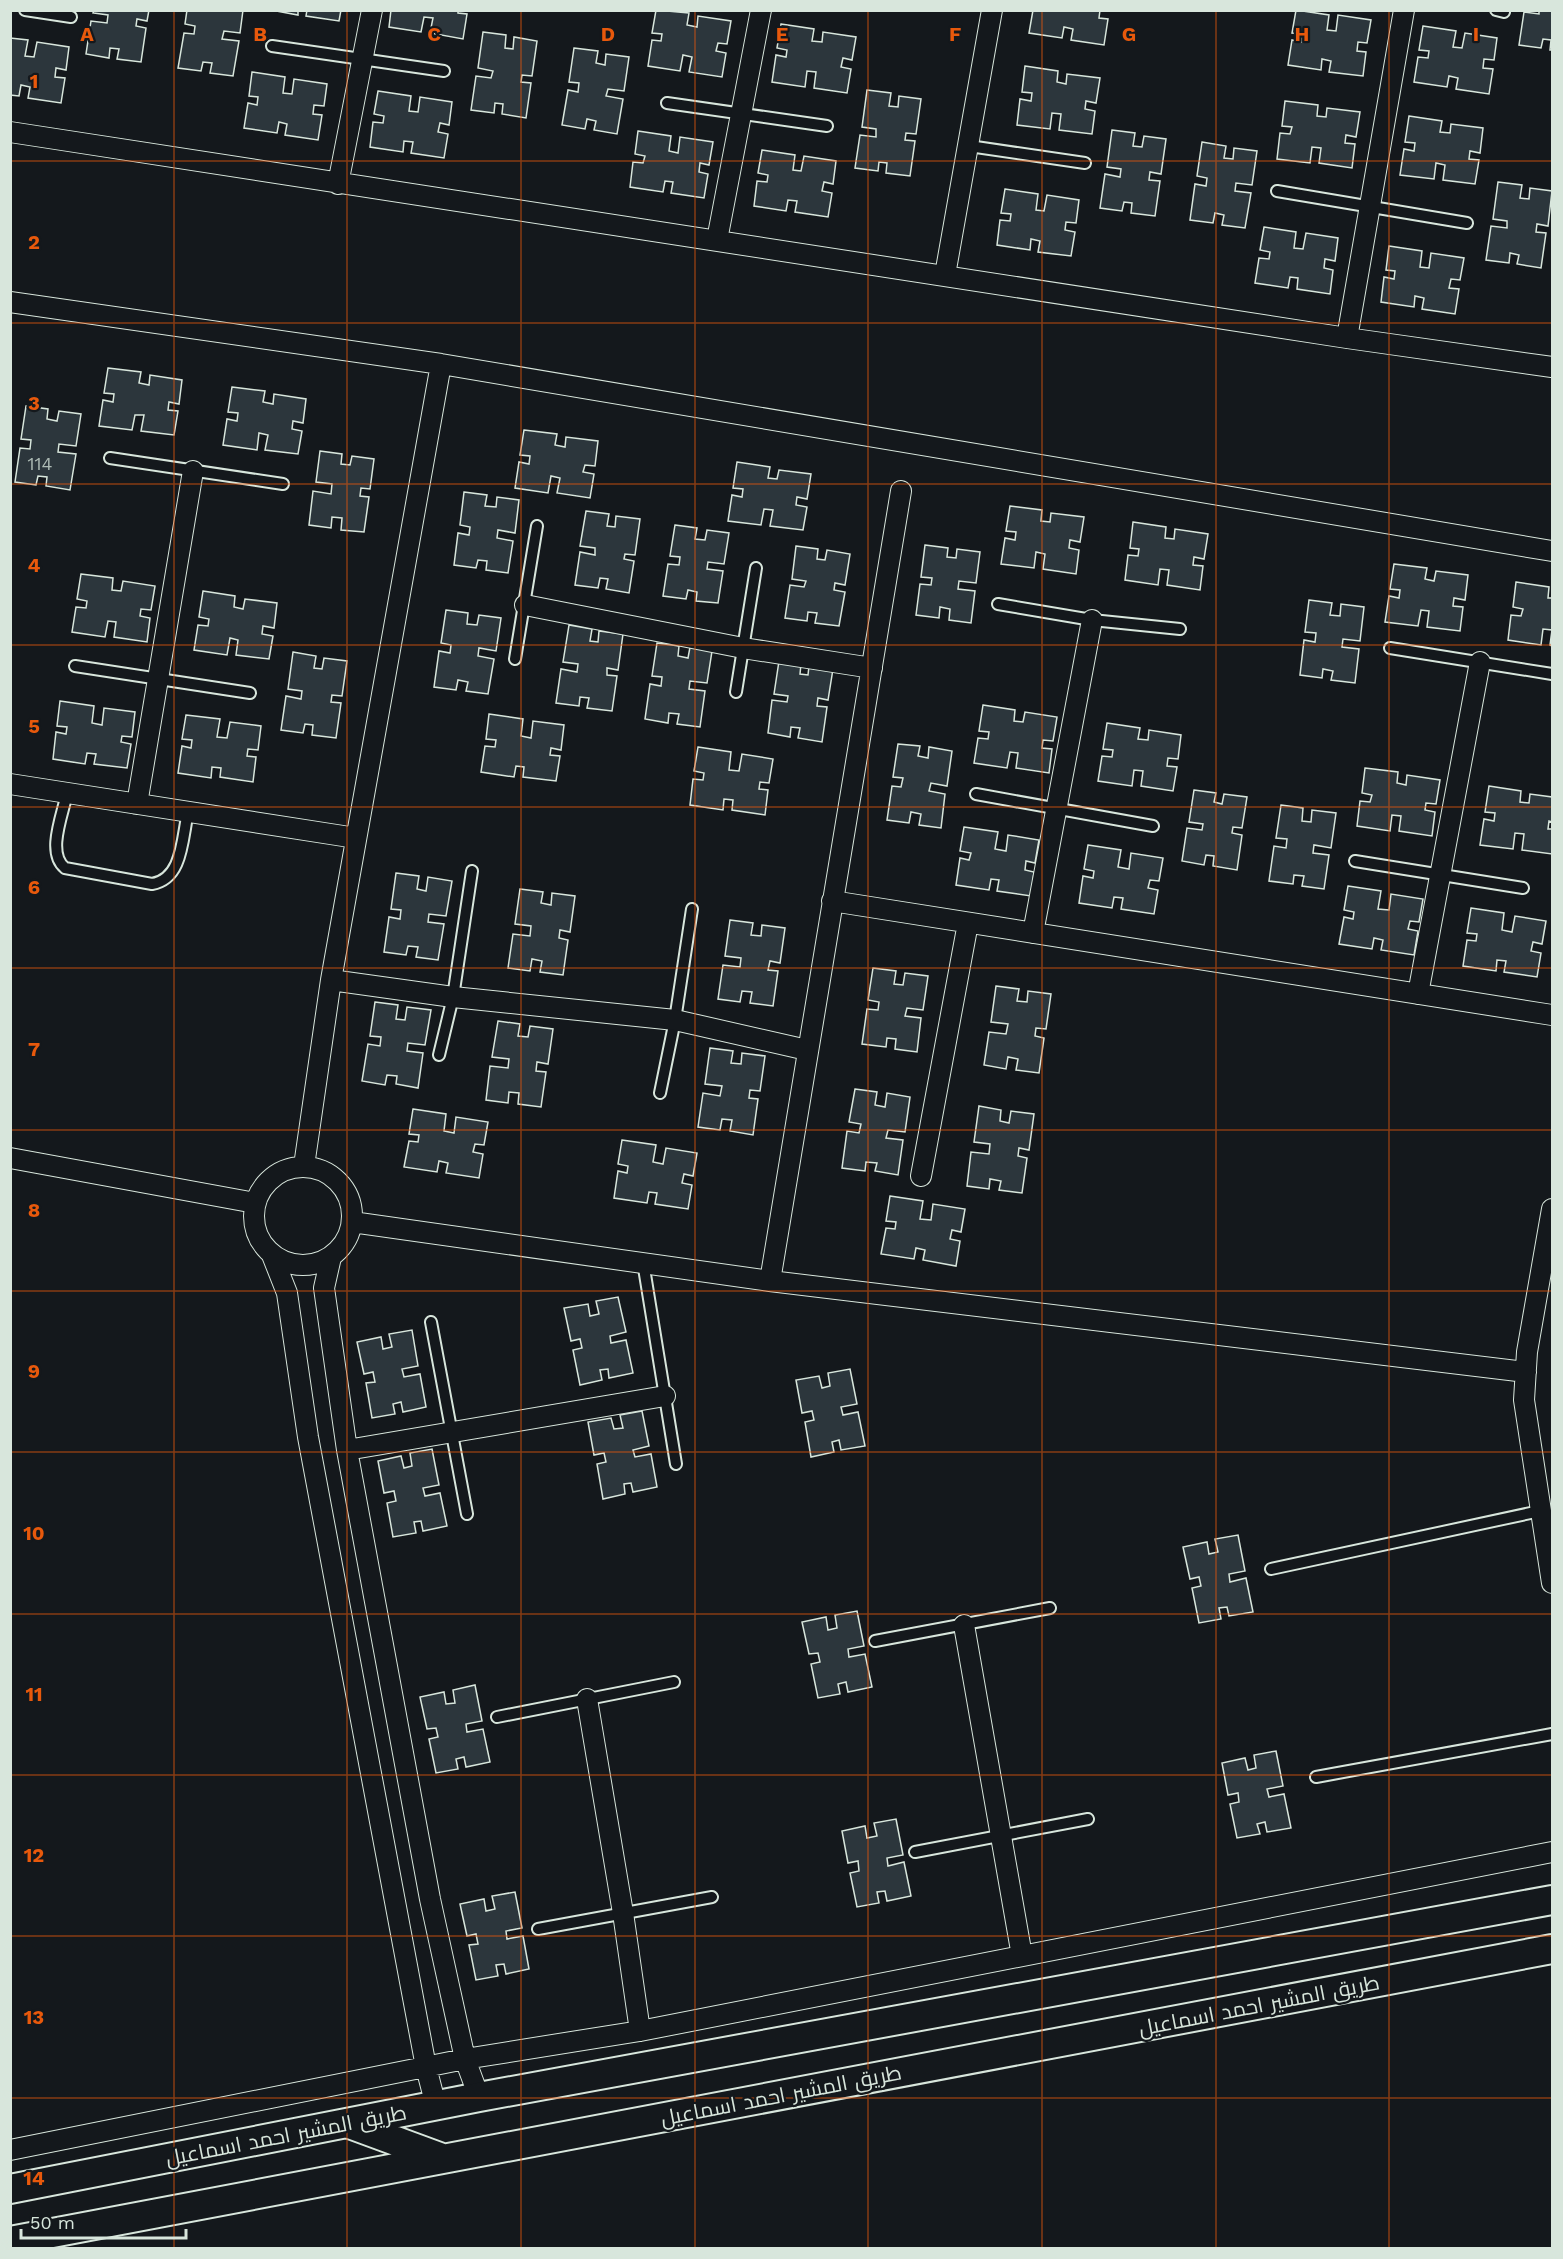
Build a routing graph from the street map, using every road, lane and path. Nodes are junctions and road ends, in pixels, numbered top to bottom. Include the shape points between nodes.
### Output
1 (25, 10) edge
2 (372, 10) edge
3 (761, 10) edge
4 (992, 10) edge
5 (1404, 10) edge
6 (71, 17) dead end
7 (272, 46) dead end
8 (364, 59) junction
9 (444, 71) dead end
10 (667, 103) dead end
11 (743, 114) junction
12 (827, 126) dead end
13 (10, 132) edge
14 (969, 146) junction
15 (1085, 163) dead end
16 (338, 184) junction
17 (1277, 191) dead end
18 (1369, 206) junction
19 (1467, 223) dead end
20 (717, 240) junction
21 (945, 275) junction
22 (10, 302) edge
23 (1347, 338) junction
24 (441, 364) junction
25 (1552, 367) edge
26 (110, 458) dead end
27 (193, 471) junction
28 (283, 484) dead end
29 (901, 491) dead end
30 (537, 526) dead end
31 (1552, 551) edge
32 (756, 568) dead end
33 (998, 604) dead end
34 (525, 605) junction
35 (1092, 620) junction
36 (1180, 629) dead end
37 (742, 648) junction
38 (1390, 648) dead end
39 (515, 659) dead end
40 (1480, 662) junction
41 (75, 666) dead end
42 (872, 668) junction
43 (1552, 674) edge
44 (158, 679) junction
45 (736, 692) dead end
46 (250, 693) dead end
47 (10, 784) edge
48 (67, 793) junction
49 (976, 794) dead end
50 (137, 804) junction
51 (1056, 808) junction
52 (188, 812) junction
53 (1153, 826) dead end
54 (356, 838) junction
55 (1355, 861) dead end
56 (472, 871) dead end
57 (1440, 875) junction
58 (1523, 888) dead end
59 (832, 901) junction
60 (692, 909) dead end
61 (968, 923) junction
62 (1033, 933) junction
63 (331, 980) junction
64 (1418, 994) junction
65 (453, 997) junction
66 (1552, 1015) edge
67 (675, 1020) junction
68 (807, 1050) junction
69 (439, 1055) dead end
70 (660, 1093) dead end
71 (10, 1158) edge
72 (304, 1166) junction
73 (921, 1176) dead end
74 (255, 1203) junction
75 (1552, 1209) edge
76 (352, 1222) junction
77 (272, 1255) junction
78 (331, 1257) junction
79 (643, 1262) junction
80 (770, 1281) junction
81 (432, 1322) dead end
82 (1526, 1372) junction
83 (665, 1396) junction
84 (452, 1432) junction
85 (347, 1450) junction
86 (676, 1464) dead end
87 (1540, 1511) junction
88 (467, 1514) dead end
89 (1270, 1569) dead end
90 (1552, 1583) edge
91 (1050, 1608) dead end
92 (964, 1624) junction
93 (875, 1641) dead end
94 (674, 1682) dead end
95 (586, 1699) junction
96 (497, 1717) dead end
97 (1552, 1734) edge
98 (1316, 1777) dead end
99 (1088, 1819) dead end
100 (1000, 1836) junction
101 (915, 1852) dead end
102 (1552, 1852) edge
103 (712, 1897) dead end
104 (1552, 1900) edge
105 (623, 1913) junction
106 (538, 1929) dead end
107 (1552, 1949) edge
108 (1022, 1956) junction
109 (640, 2031) junction
110 (465, 2059) junction
111 (426, 2067) junction
112 (479, 2097) junction
113 (436, 2106) junction
114 (347, 2123) junction
115 (10, 2150) edge
116 (442, 2158) junction
117 (10, 2189) edge
118 (10, 2241) edge

1 - 6 lane
2 - 8 street
3 - 11 street
4 - 14 street
5 - 18 street
7 - 8 lane
8 - 9 lane
8 - 16 street
10 - 11 lane
11 - 12 lane
11 - 20 street
13 - 16 street
14 - 15 lane
14 - 21 street
16 - 20 street
17 - 18 lane
18 - 19 lane
18 - 23 street
20 - 21 street
21 - 23 street
22 - 24 street
23 - 25 street
24 - 31 street
24 - 54 street
26 - 27 lane
27 - 28 lane
27 - 44 street
29 - 42 street
30 - 34 lane
32 - 37 lane
33 - 35 lane
34 - 37 street
34 - 39 lane
35 - 36 lane
35 - 51 street
37 - 42 street
37 - 45 lane
38 - 40 lane
40 - 43 lane
40 - 57 street
41 - 44 lane
42 - 59 street
44 - 46 lane
44 - 50 street
47 - 48 street
48 - 50 street
48 - 52 lane via 56,849 61,865 152,884 173,875
49 - 51 lane
50 - 52 street
51 - 53 lane
51 - 62 street
52 - 54 street
54 - 63 street
55 - 57 lane
56 - 65 lane
57 - 58 lane
57 - 64 street
59 - 61 street
59 - 68 street
60 - 67 lane
61 - 62 street
61 - 73 street
62 - 64 street
63 - 65 street
63 - 72 street
64 - 66 street
65 - 67 street
65 - 69 lane
67 - 68 street
67 - 70 lane
68 - 80 street
71 - 74 street
72 - 74 street via 283,1170 265,1184
72 - 76 street via 324,1171 341,1183 351,1202
74 - 77 street via 254,1222 260,1240
75 - 82 street
76 - 78 street via 345,1241
76 - 79 street
77 - 78 street via 291,1264 312,1264
77 - 111 street via 287,1293 310,1449
78 - 85 street via 324,1288
79 - 80 street
79 - 83 lane
80 - 82 street
81 - 84 lane
82 - 87 street via 1524,1400
83 - 84 street
83 - 86 lane
84 - 85 street
84 - 88 lane
85 - 110 street via 428,1888
87 - 89 lane
87 - 90 street
91 - 92 lane
92 - 93 lane
92 - 100 street
94 - 95 lane
95 - 96 lane
95 - 105 street
97 - 98 lane
99 - 100 lane
100 - 101 lane
100 - 108 street
102 - 108 street
103 - 105 lane
104 - 112 street, طريق المشير احمد اسماعيل
105 - 106 lane
105 - 109 street
107 - 116 street, طريق المشير احمد اسماعيل
108 - 109 street
109 - 110 street
110 - 111 street
110 - 112 street
111 - 113 street
111 - 115 street
112 - 113 street, طريق المشير احمد اسماعيل
113 - 114 street, طريق المشير احمد اسماعيل
114 - 116 street
114 - 117 street, طريق المشير احمد اسماعيل
116 - 118 street, طريق المشير احمد اسماعيل

